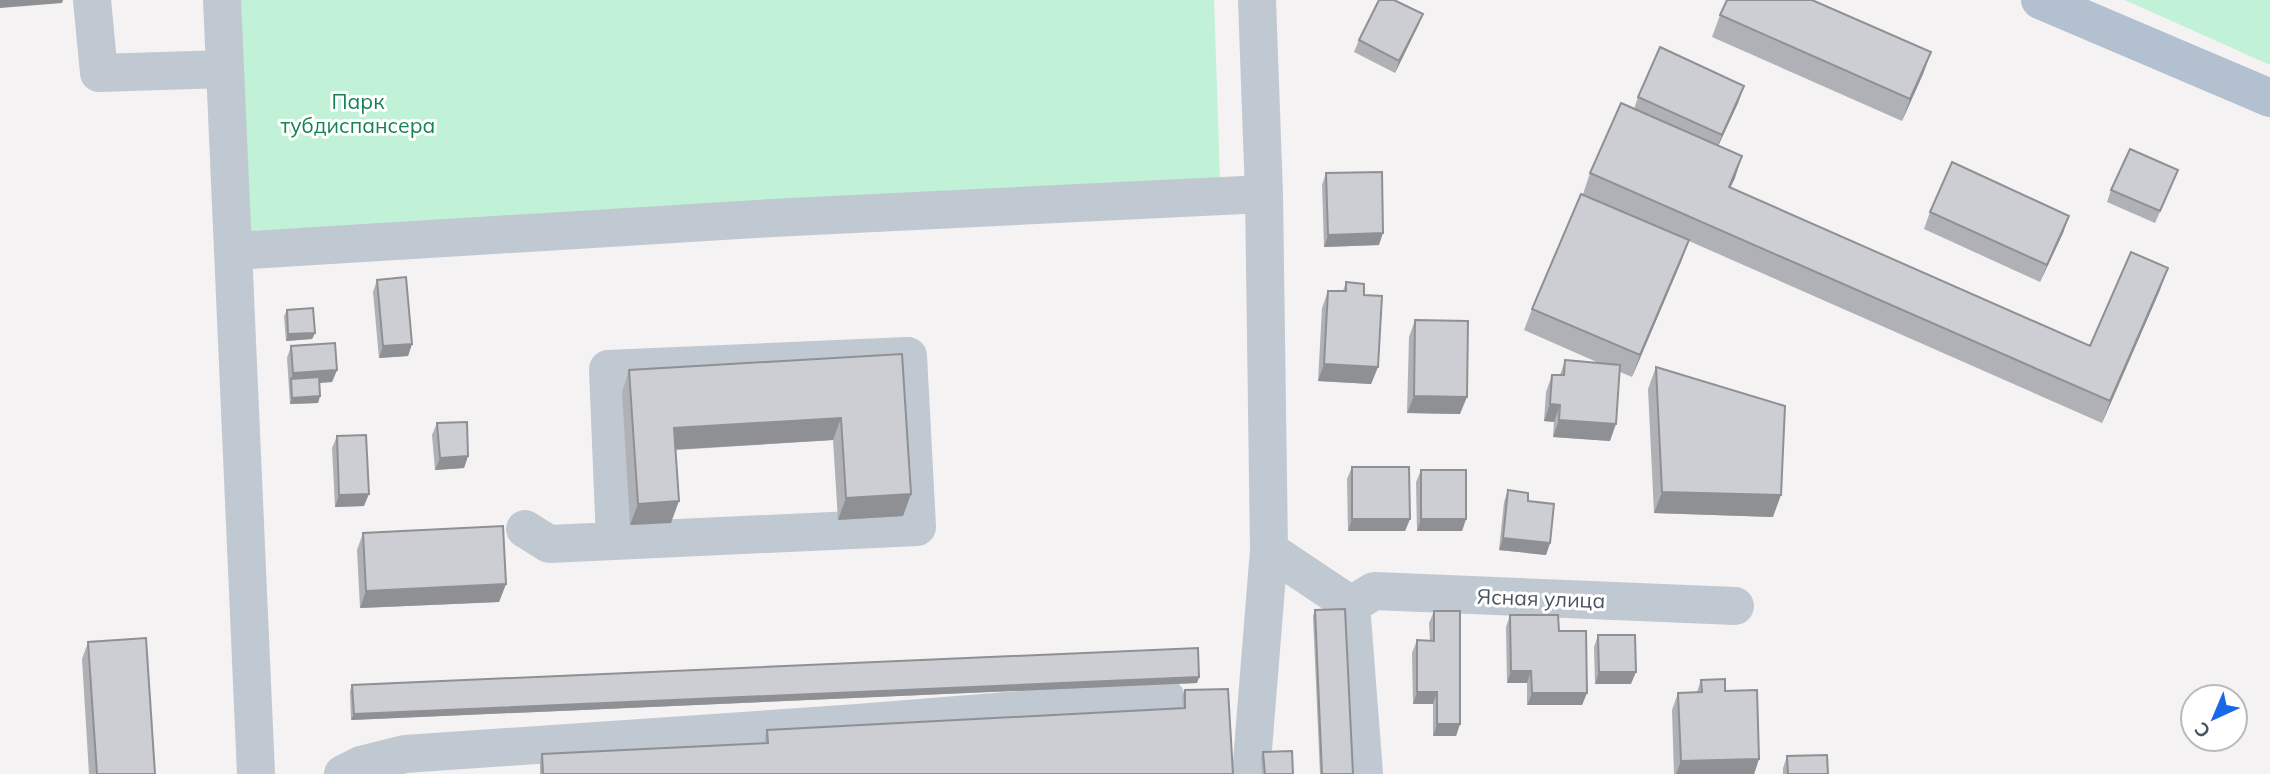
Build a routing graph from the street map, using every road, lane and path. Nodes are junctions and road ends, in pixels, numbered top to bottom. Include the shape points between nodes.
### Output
1 (92, 0) edge
2 (222, 0) edge
3 (1257, 0) edge
4 (2040, 0) edge
5 (224, 69) junction
6 (2270, 98) edge
7 (1264, 194) junction
8 (233, 250) junction
9 (525, 528) dead end
10 (615, 541) junction
11 (1269, 550) junction
12 (1351, 606) junction
13 (1735, 606) dead end
14 (1166, 698) dead end
15 (256, 774) edge
16 (343, 774) edge
17 (1251, 774) edge
18 (1364, 774) edge

1 - 5 street via 99,73
2 - 5 street
3 - 7 street
4 - 6 main road
5 - 8 street
7 - 8 street
7 - 11 street
8 - 15 street
9 - 10 street via 549,544
10 - 10 street via 608,369 908,356 917,527
11 - 12 street
11 - 17 street
12 - 13 street, Ясная улица via 1374,591
12 - 18 street
14 - 16 street via 405,754

